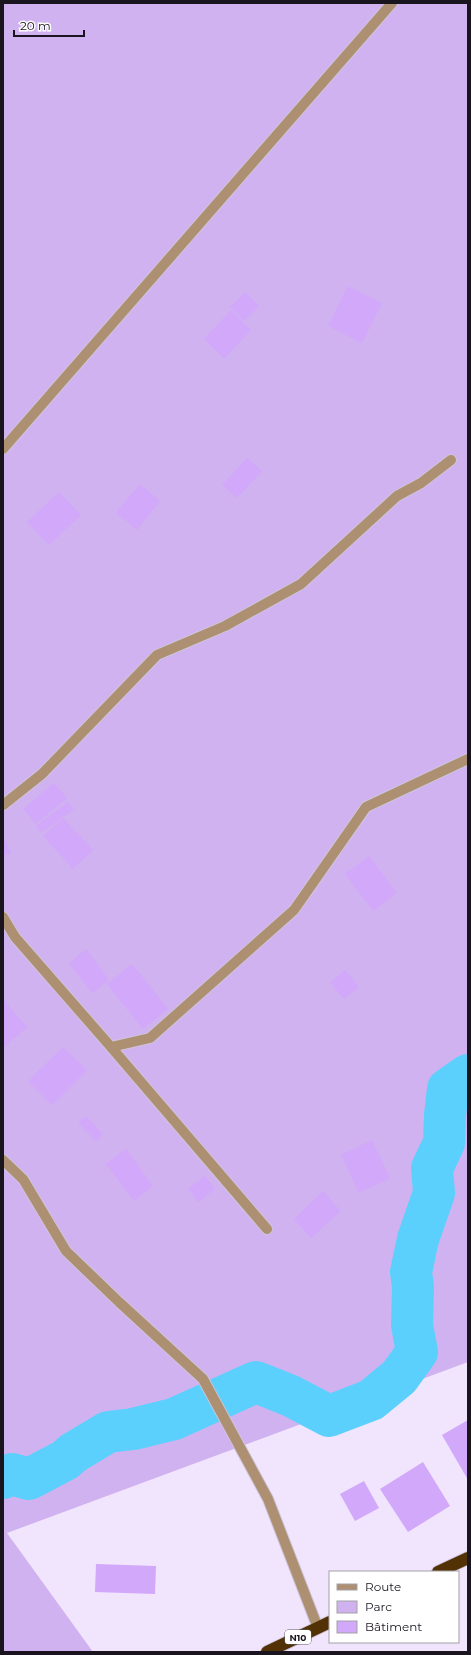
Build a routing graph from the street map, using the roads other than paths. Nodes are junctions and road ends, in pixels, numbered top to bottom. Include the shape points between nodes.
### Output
1 (392, 3) edge
2 (3, 449) edge
3 (451, 460) dead end
4 (468, 758) edge
5 (3, 805) edge
6 (3, 917) edge
7 (112, 1047) junction
8 (3, 1160) edge
9 (267, 1229) dead end
10 (468, 1558) edge
11 (440, 1571) edge
12 (329, 1622) edge
13 (318, 1628) junction
14 (267, 1652) edge

1 - 2 street
3 - 5 street via 421,483 397,496 301,584 225,626 157,654 42,774
4 - 7 street via 366,807 294,910 150,1038
6 - 7 street via 14,937
7 - 9 street
8 - 13 street via 23,1179 66,1251 203,1379 268,1498
10 - 11 highway
12 - 13 highway, N10
13 - 14 highway, N10

